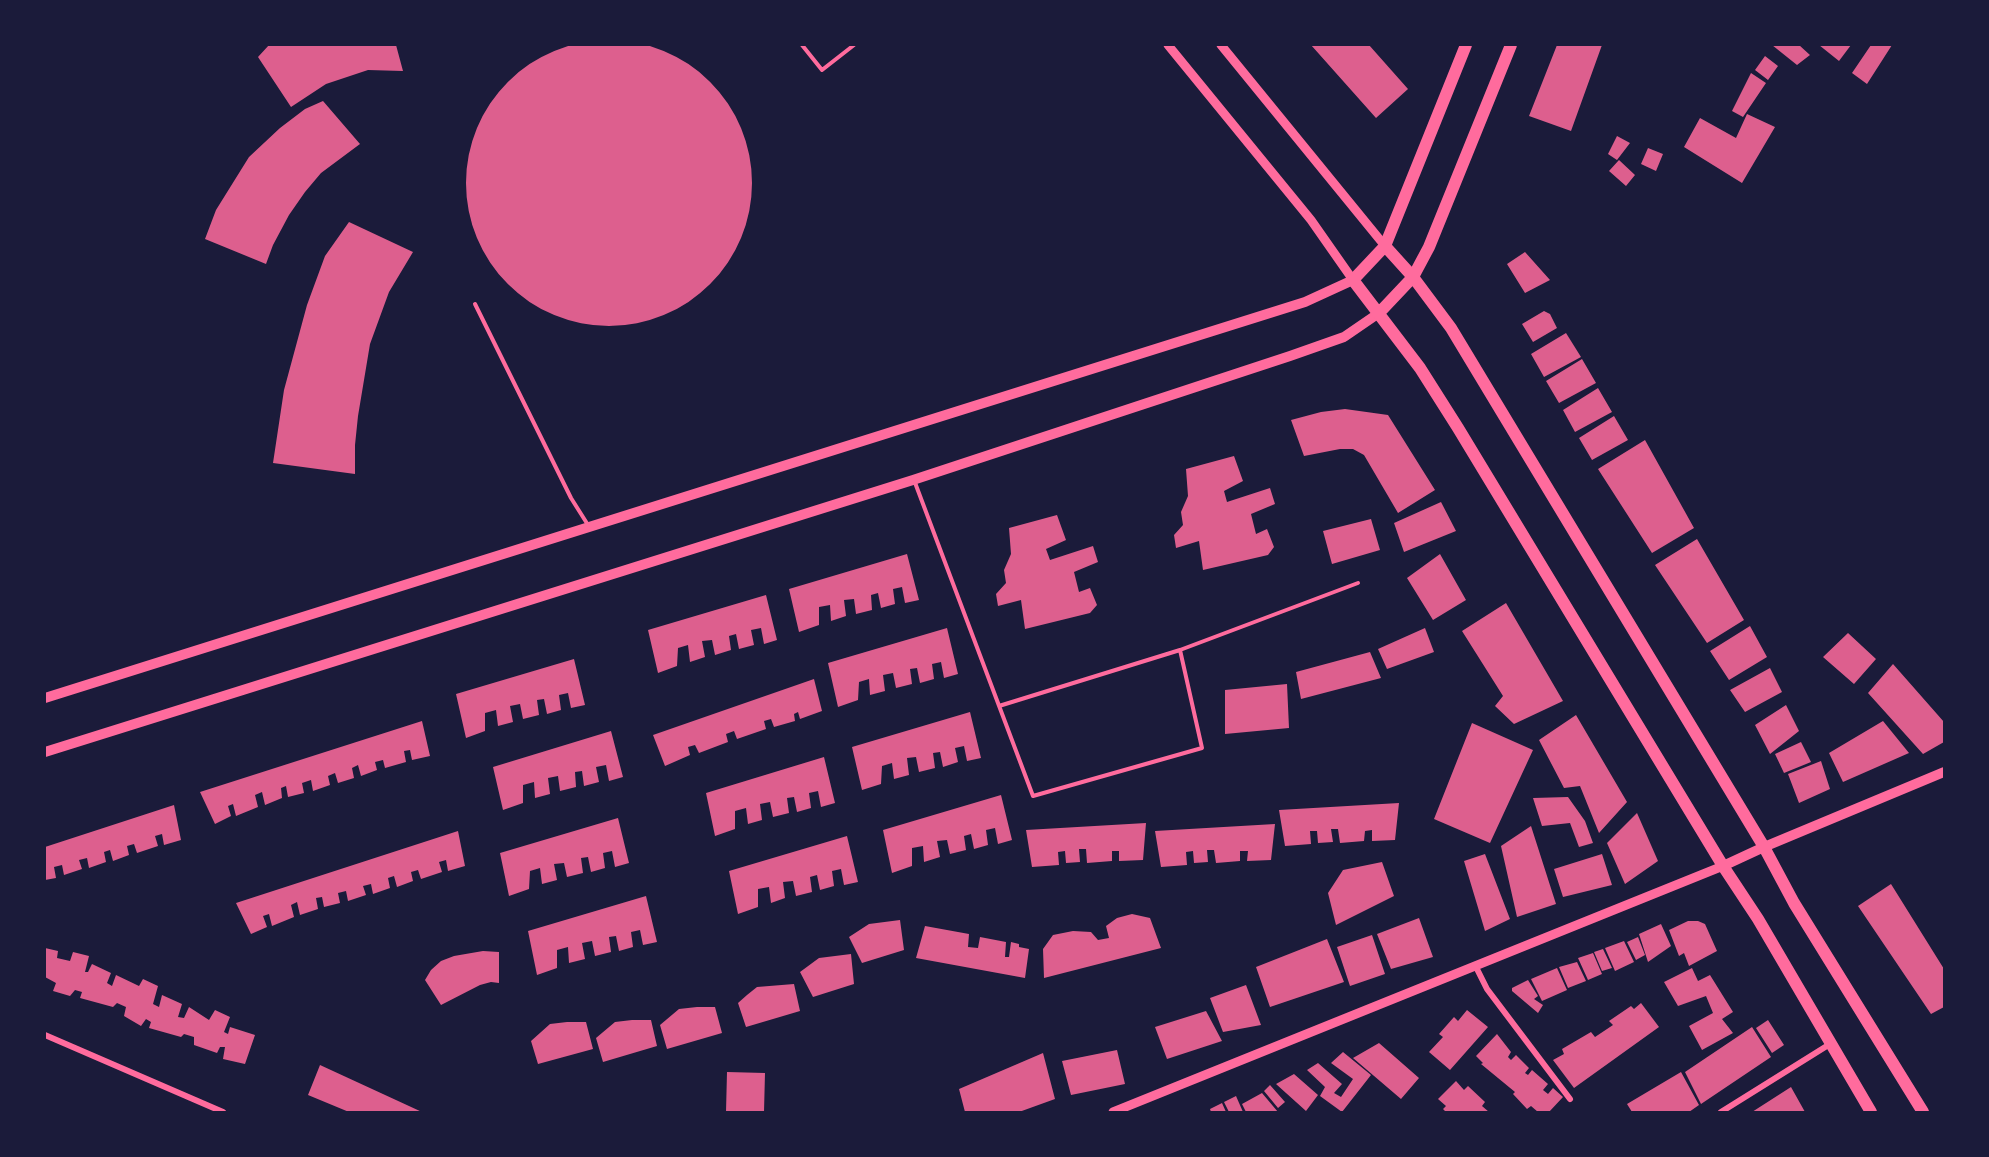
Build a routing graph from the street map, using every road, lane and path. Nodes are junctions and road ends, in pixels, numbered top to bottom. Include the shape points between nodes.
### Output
1 (802, 45) edge
2 (854, 45) edge
3 (1168, 45) edge
4 (1221, 45) edge
5 (1466, 45) edge
6 (1511, 45) edge
7 (1385, 246) junction
8 (1413, 277) junction
9 (1353, 280) junction
10 (475, 304) dead end
11 (1379, 313) junction
12 (913, 480) junction
13 (589, 527) junction
14 (1358, 583) dead end
15 (1180, 650) junction
16 (45, 698) edge
17 (999, 706) junction
18 (45, 752) edge
19 (1944, 772) edge
20 (1764, 847) junction
21 (1723, 866) junction
22 (1475, 965) junction
23 (45, 1035) edge
24 (1830, 1044) junction
25 (1570, 1099) dead end
26 (223, 1112) edge
27 (1113, 1112) edge
28 (1721, 1112) edge
29 (1871, 1112) edge
30 (1923, 1112) edge

1 - 2 lane via 822,70
3 - 9 street via 1311,220
4 - 7 street
5 - 7 highway
6 - 8 highway via 1440,223
7 - 8 highway
7 - 9 highway
8 - 11 highway
8 - 20 highway via 1451,328
9 - 11 highway
9 - 13 main road via 1305,302
10 - 13 lane
11 - 12 main road via 1344,337
11 - 21 highway via 1458,428
12 - 17 lane
12 - 18 main road
13 - 16 main road
14 - 15 lane
15 - 17 lane
15 - 17 lane via 1202,748 1033,796
19 - 20 main road
20 - 21 main road
20 - 30 highway via 1800,913
21 - 22 street
21 - 24 highway via 1758,918
22 - 25 street via 1487,989
22 - 27 street
23 - 26 street
24 - 28 street
24 - 29 highway

